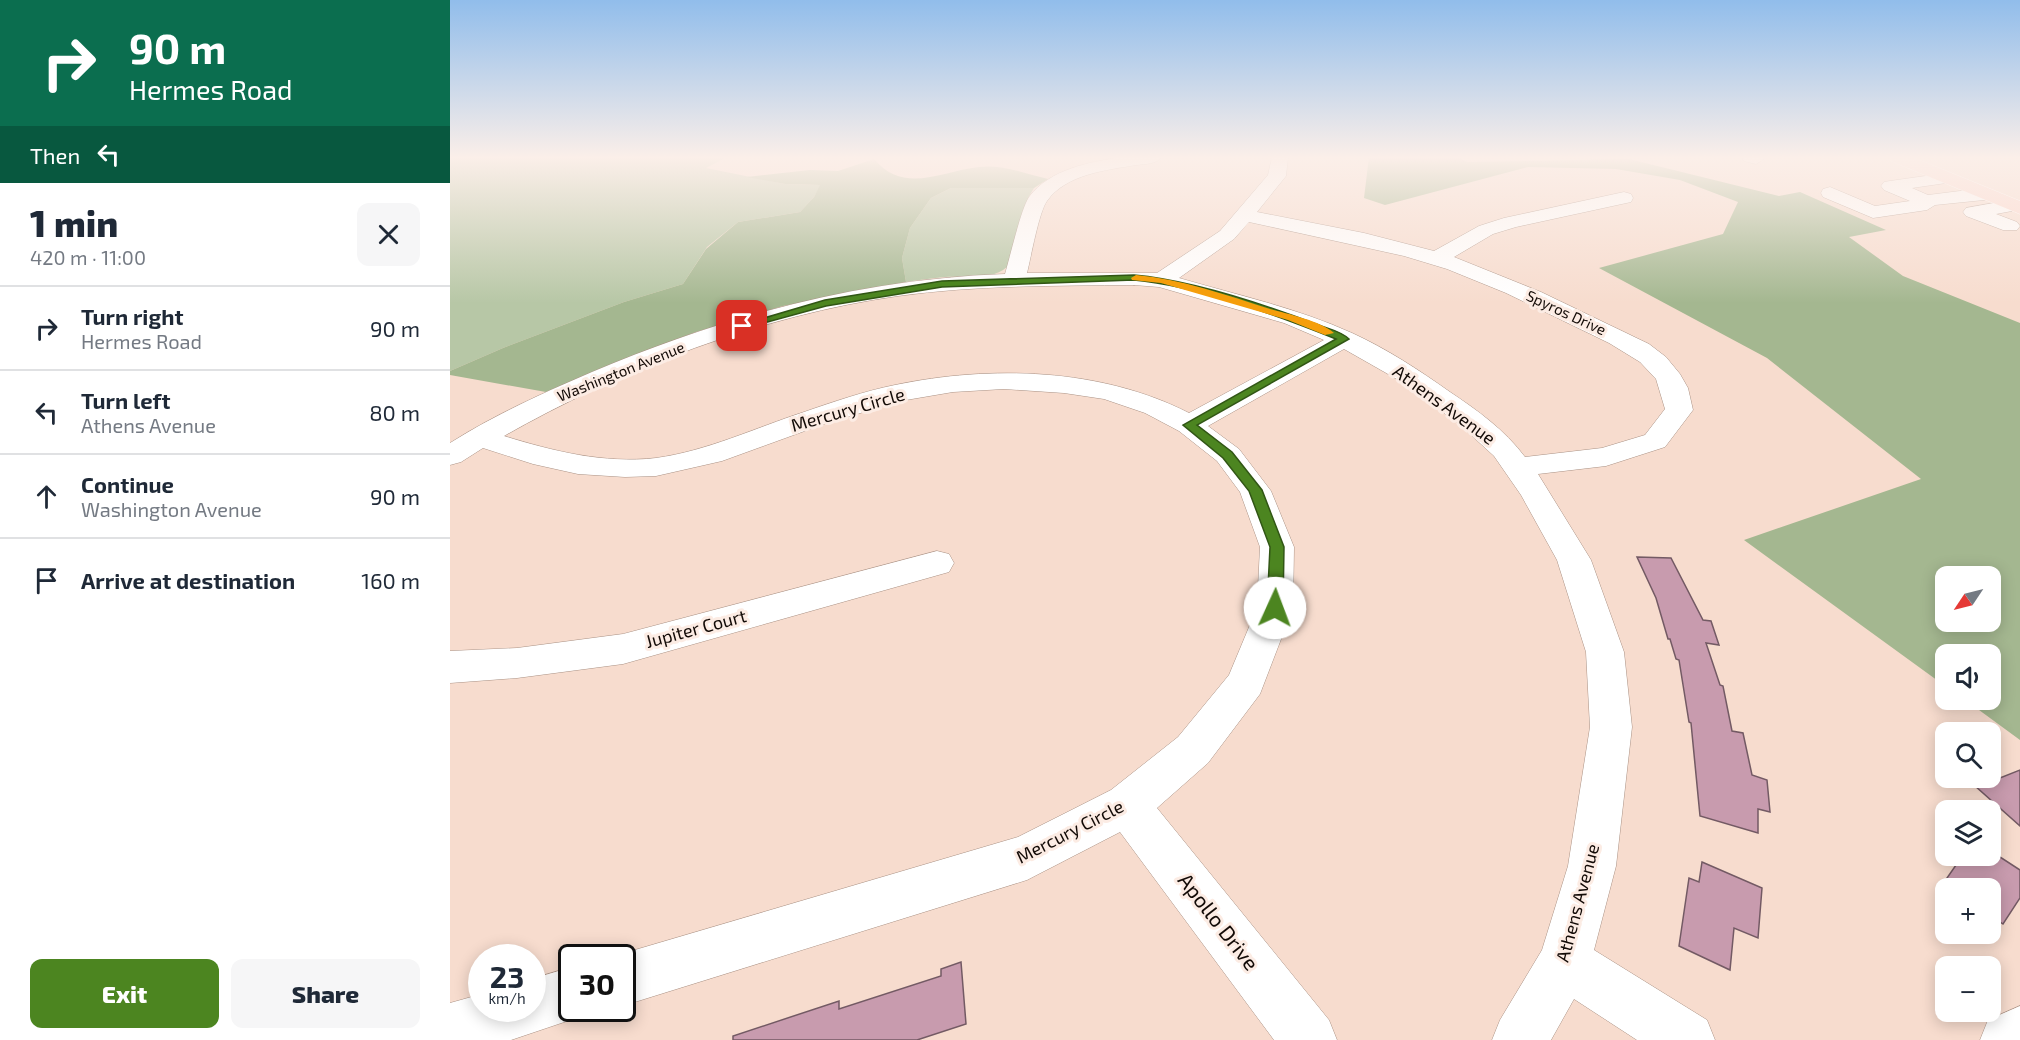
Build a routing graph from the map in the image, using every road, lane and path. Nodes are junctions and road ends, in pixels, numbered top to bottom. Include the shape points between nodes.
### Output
1 (1035, 206) edge
2 (1252, 206) edge
3 (1589, 206) edge
4 (1858, 206) edge
5 (1917, 206) edge
6 (2016, 207) edge
7 (1244, 215) junction
8 (2010, 226) dead end
9 (1437, 258) junction
10 (1014, 280) junction
11 (1161, 280) junction
12 (1344, 339) junction
13 (1189, 425) junction
14 (464, 447) edge
15 (1517, 467) junction
16 (937, 563) dead end
17 (450, 667) edge
18 (1127, 805) junction
19 (1565, 962) junction
20 (636, 975) edge
21 (480, 1022) edge
22 (450, 1031) edge
23 (2020, 1034) edge
24 (1309, 1040) edge
25 (1520, 1040) edge
26 (1687, 1040) edge
27 (2007, 1040) edge

1 - 10 street
2 - 7 street
3 - 9 street via 1486,230
4 - 5 street via 1873,212
6 - 8 street via 1973,212
7 - 9 street, Spyros Drive
7 - 11 street via 1227,235
9 - 15 street, Spyros Drive via 1541,300 1621,339 1661,366 1676,390 1679,410 1656,441 1606,457
10 - 11 street, Washington Avenue
10 - 14 street, Washington Avenue via 942,284 864,296 752,323 642,360 534,408
11 - 12 street, Athens Avenue via 1292,318
12 - 13 street
12 - 15 street, Athens Avenue via 1404,372 1468,417 1505,450
13 - 14 street, Mercury Circle via 1155,407 1109,393 1004,381 896,393 711,455 656,467 578,465
13 - 18 street, Mercury Circle via 1227,455 1255,490 1277,547 1275,608 1246,683 1193,750
15 - 19 street, Athens Avenue via 1574,560 1605,652 1611,727 1592,866
16 - 17 street, Jupiter Court via 623,649
18 - 20 street, Mercury Circle via 1027,856
18 - 24 street, Apollo Drive
19 - 25 street, Athens Avenue
19 - 26 street
21 - 22 street
23 - 27 street

